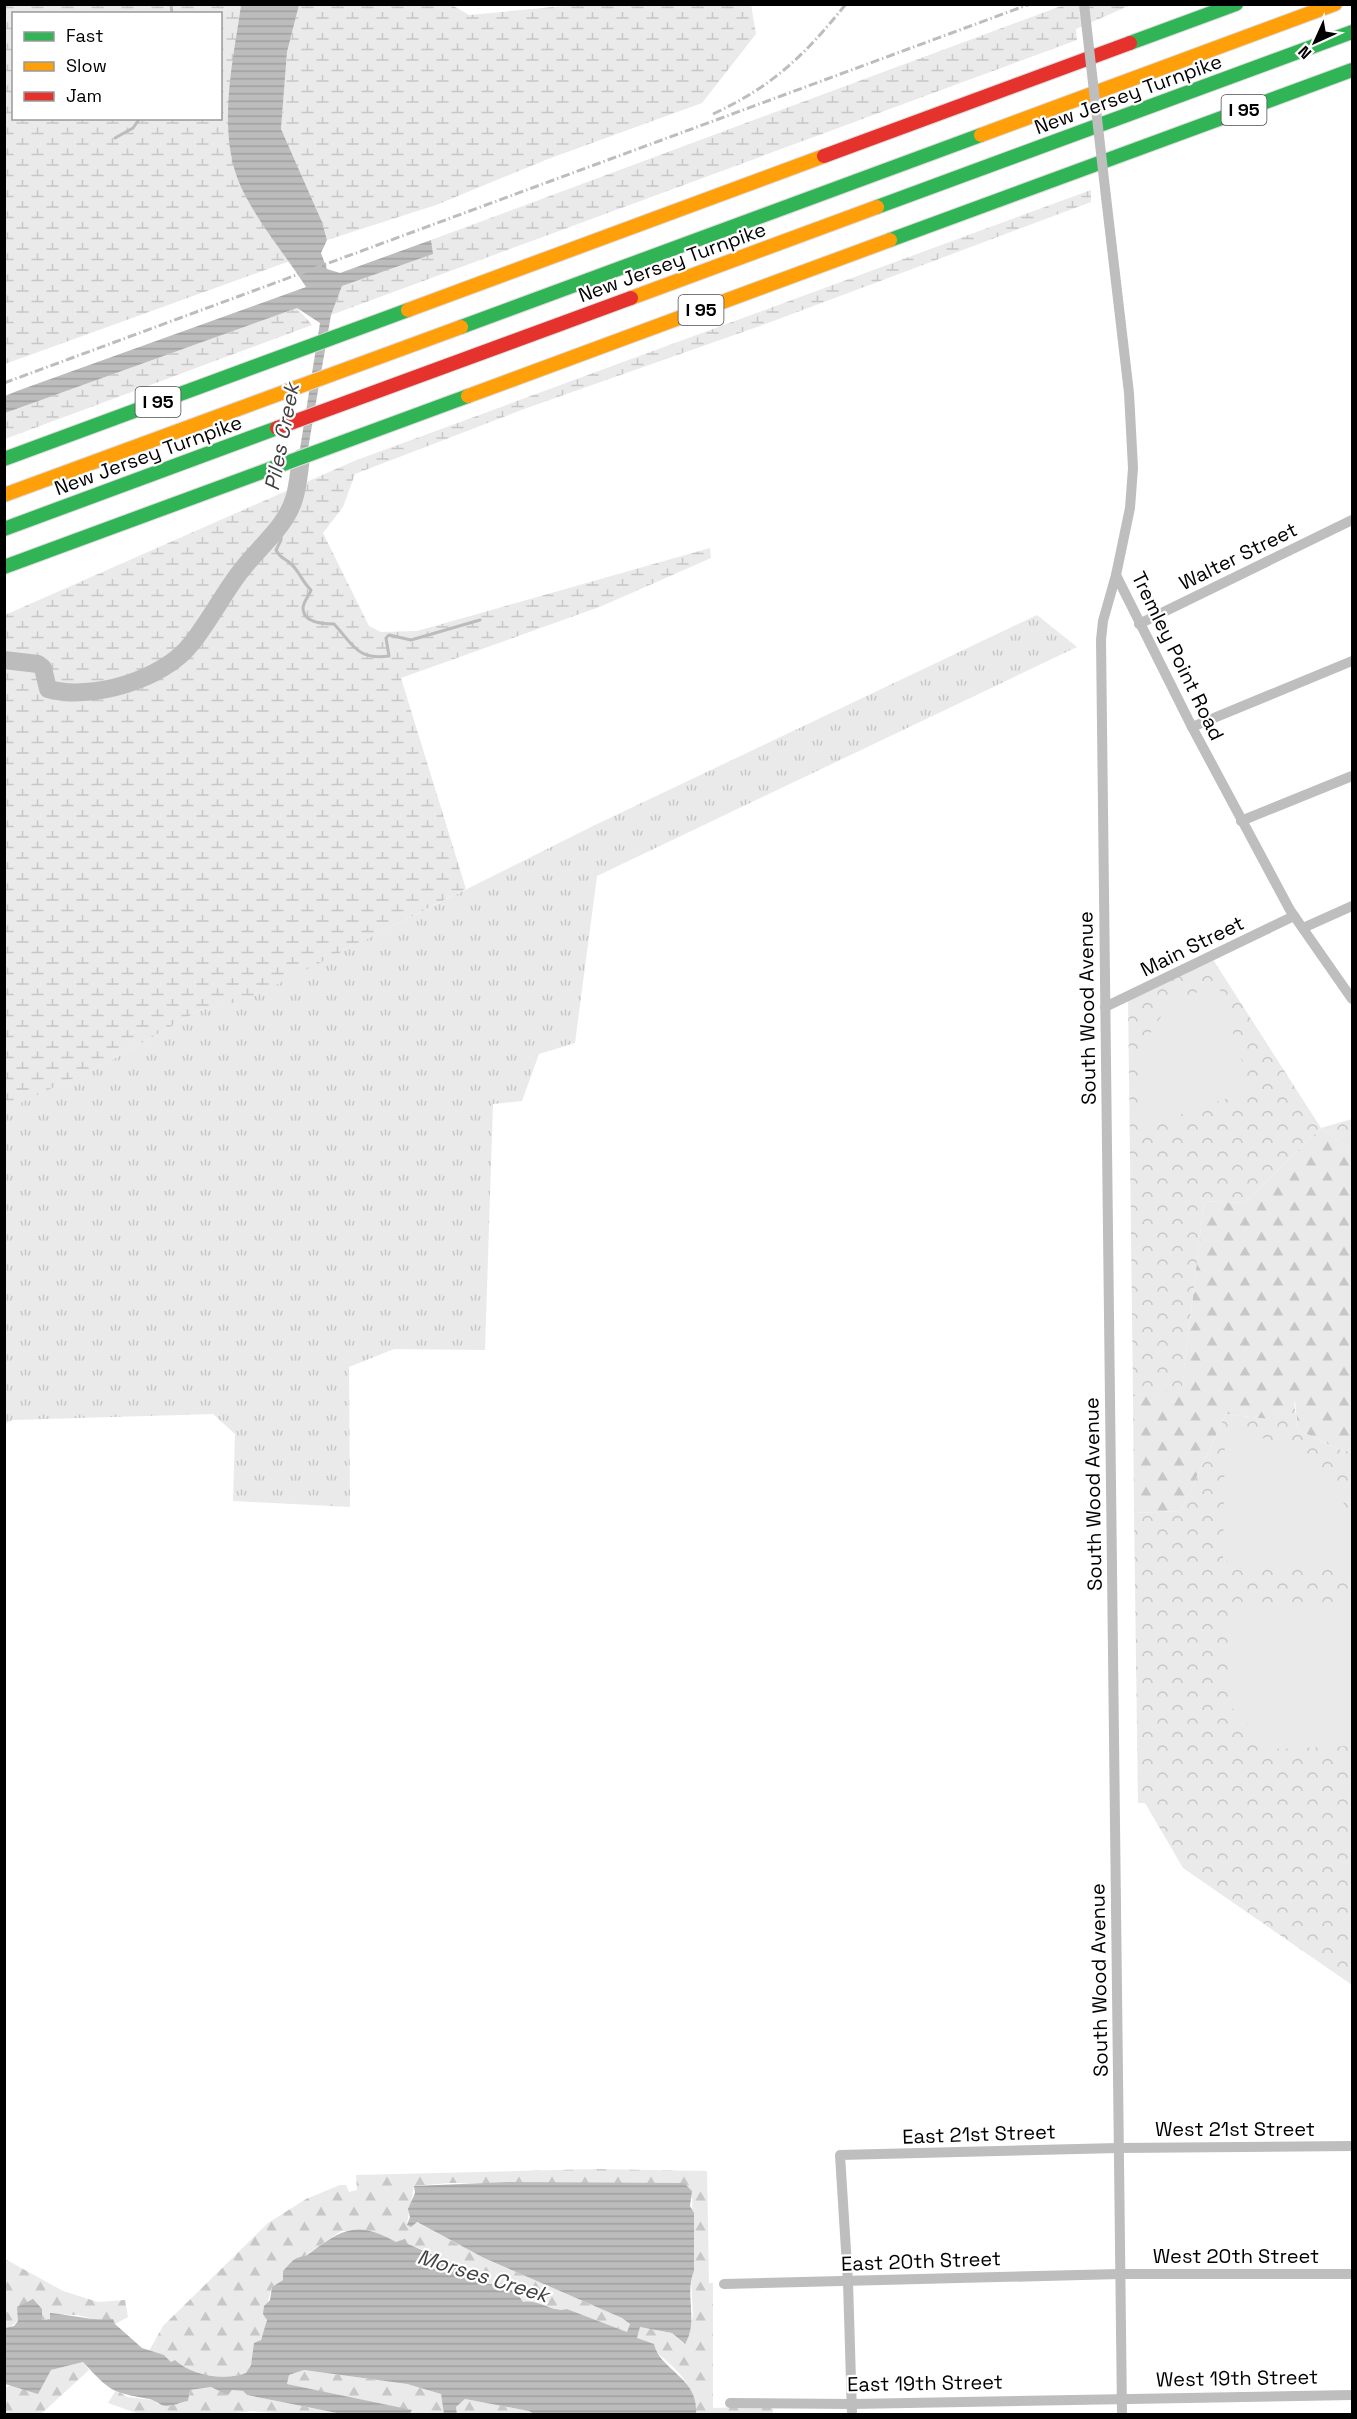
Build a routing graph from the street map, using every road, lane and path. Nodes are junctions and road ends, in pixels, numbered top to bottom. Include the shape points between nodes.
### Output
1 (1084, 4) edge
2 (1236, 4) edge
3 (1335, 4) edge
4 (1353, 32) edge
5 (1353, 70) edge
6 (4, 459) edge
7 (4, 495) edge
8 (1353, 520) edge
9 (4, 529) edge
10 (4, 567) edge
11 (1116, 575) junction
12 (1139, 624) junction
13 (1353, 662) edge
14 (1192, 727) junction
15 (1353, 776) edge
16 (1241, 821) junction
17 (1353, 906) edge
18 (1294, 916) junction
19 (1303, 928) junction
20 (1353, 999) edge
21 (1105, 1007) junction
22 (1353, 2146) edge
23 (1118, 2148) junction
24 (1120, 2274) junction
25 (1353, 2274) edge
26 (848, 2282) junction
27 (723, 2284) dead end
28 (1353, 2395) edge
29 (1122, 2398) junction
30 (729, 2403) dead end
31 (852, 2409) edge
32 (1122, 2415) edge

1 - 11 street, Tremley Point Road, bridge via 1129,393 1133,468 1130,508
2 - 6 highway, I 95
3 - 7 highway, New Jersey Turnpike / I 95
4 - 9 highway, New Jersey Turnpike / I 95
5 - 10 highway, I 95
8 - 12 street, Walter Street
11 - 12 street, Tremley Point Road
11 - 21 street, South Wood Avenue via 1101,640
12 - 14 street, Tremley Point Road
13 - 14 street
14 - 16 street, Tremley Point Road
15 - 16 street
16 - 18 street, Tremley Point Road
17 - 19 street
18 - 19 street, Tremley Point Road
18 - 21 street, Main Street
19 - 20 street, Tremley Point Road
21 - 23 street, South Wood Avenue
22 - 23 street, West 21st Street
23 - 24 street, South Wood Avenue
23 - 26 street, East 21st Street via 840,2156
24 - 25 street, West 20th Street
24 - 26 street, East 20th Street
24 - 29 street, South Wood Avenue
26 - 27 street, East 20th Street
26 - 31 street
28 - 29 street, West 19th Street
29 - 31 street, East 19th Street
29 - 32 street, South Wood Avenue
30 - 31 street, East 19th Street

